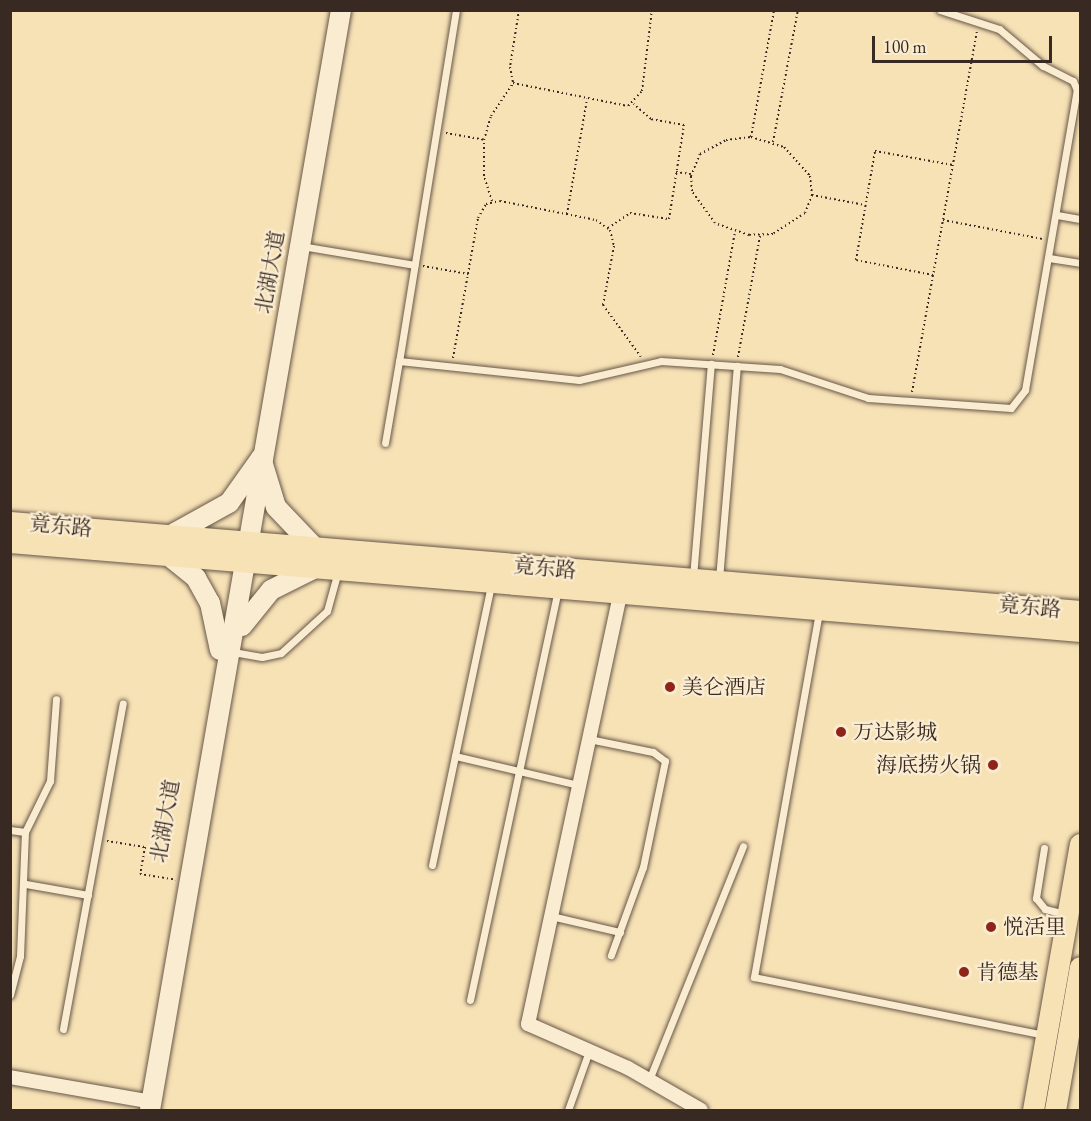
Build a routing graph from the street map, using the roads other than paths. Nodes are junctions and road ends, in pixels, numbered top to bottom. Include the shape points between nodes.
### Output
1 (341, 10) edge
2 (456, 10) edge
3 (940, 10) edge
4 (1057, 215) junction
5 (1080, 219) edge
6 (299, 246) junction
7 (1049, 258) junction
8 (1080, 263) edge
9 (414, 265) junction
10 (399, 361) junction
11 (711, 364) junction
12 (737, 366) junction
13 (385, 444) dead end
14 (261, 458) junction
15 (10, 522) edge
16 (10, 542) edge
17 (246, 542) junction
18 (170, 545) junction
19 (315, 559) junction
20 (242, 562) junction
21 (338, 571) junction
22 (693, 580) junction
23 (719, 582) junction
24 (492, 584) junction
25 (558, 590) junction
26 (620, 595) junction
27 (1080, 599) edge
28 (820, 610) junction
29 (1080, 611) edge
30 (1054, 619) junction
31 (1080, 631) edge
32 (1080, 646) edge
33 (226, 651) junction
34 (56, 699) dead end
35 (123, 703) dead end
36 (589, 739) junction
37 (455, 756) junction
38 (519, 771) junction
39 (579, 785) junction
40 (10, 830) edge
41 (25, 832) junction
42 (1080, 844) edge
43 (742, 846) dead end
44 (1044, 848) dead end
45 (432, 865) dead end
46 (26, 884) junction
47 (88, 895) junction
48 (1068, 914) junction
49 (551, 916) junction
50 (620, 932) junction
51 (611, 955) dead end
52 (1080, 967) edge
53 (10, 995) edge
54 (470, 1000) dead end
55 (63, 1029) dead end
56 (1046, 1036) junction
57 (1080, 1050) edge
58 (589, 1051) junction
59 (10, 1077) edge
60 (649, 1080) junction
61 (145, 1106) edge
62 (568, 1110) edge
63 (701, 1110) edge
64 (1033, 1110) edge
65 (1055, 1110) edge
66 (1069, 1110) edge

1 - 6 main road, 北湖大道
2 - 9 lane
3 - 4 lane via 1023,44 1043,66 1073,81 1077,90
4 - 5 lane
4 - 7 lane
6 - 9 lane
6 - 14 main road, 北湖大道
7 - 8 lane
7 - 12 lane via 1020,403 992,410 910,403 850,394 796,371
9 - 10 lane
10 - 11 lane via 596,380 644,362
10 - 13 lane
11 - 12 lane
11 - 22 lane
12 - 23 lane
14 - 17 main road, 北湖大道
14 - 18 main road via 229,503
14 - 19 main road via 276,507
15 - 18 main road, 竟东路
16 - 18 main road, 竟东路
17 - 18 main road, 竟东路
17 - 19 main road, 竟东路
17 - 20 main road, 北湖大道
18 - 20 main road, 竟东路
18 - 33 main road via 210,603
19 - 20 main road, 竟东路
19 - 21 main road, 竟东路
19 - 22 main road, 竟东路
19 - 33 main road via 259,600
20 - 33 main road, 北湖大道
21 - 24 main road, 竟东路
21 - 33 lane via 327,610 281,653
22 - 23 main road, 竟东路
23 - 30 main road, 竟东路
24 - 25 main road, 竟东路
24 - 37 lane
25 - 26 main road, 竟东路
25 - 38 lane
26 - 28 main road, 竟东路
26 - 36 street
27 - 30 main road
28 - 30 main road, 竟东路
28 - 56 lane via 754,977
29 - 30 main road, 竟东路
30 - 31 main road, 竟东路
30 - 32 main road
33 - 61 main road, 北湖大道
33 - 61 main road, 北湖大道 via 178,880
34 - 41 lane via 50,781
35 - 47 lane
36 - 39 street
36 - 50 lane via 653,752 665,761 643,867
37 - 38 lane
37 - 45 lane
38 - 39 lane
38 - 54 lane
39 - 49 street
40 - 41 lane
41 - 46 lane
42 - 48 main road
43 - 60 lane
44 - 48 lane via 1038,903
46 - 47 lane
46 - 53 lane
47 - 55 lane
48 - 56 main road
49 - 50 lane
49 - 58 street via 528,1024
50 - 51 lane
52 - 65 main road
56 - 64 main road
57 - 66 main road
58 - 60 street
58 - 62 lane
59 - 61 street
60 - 63 street

